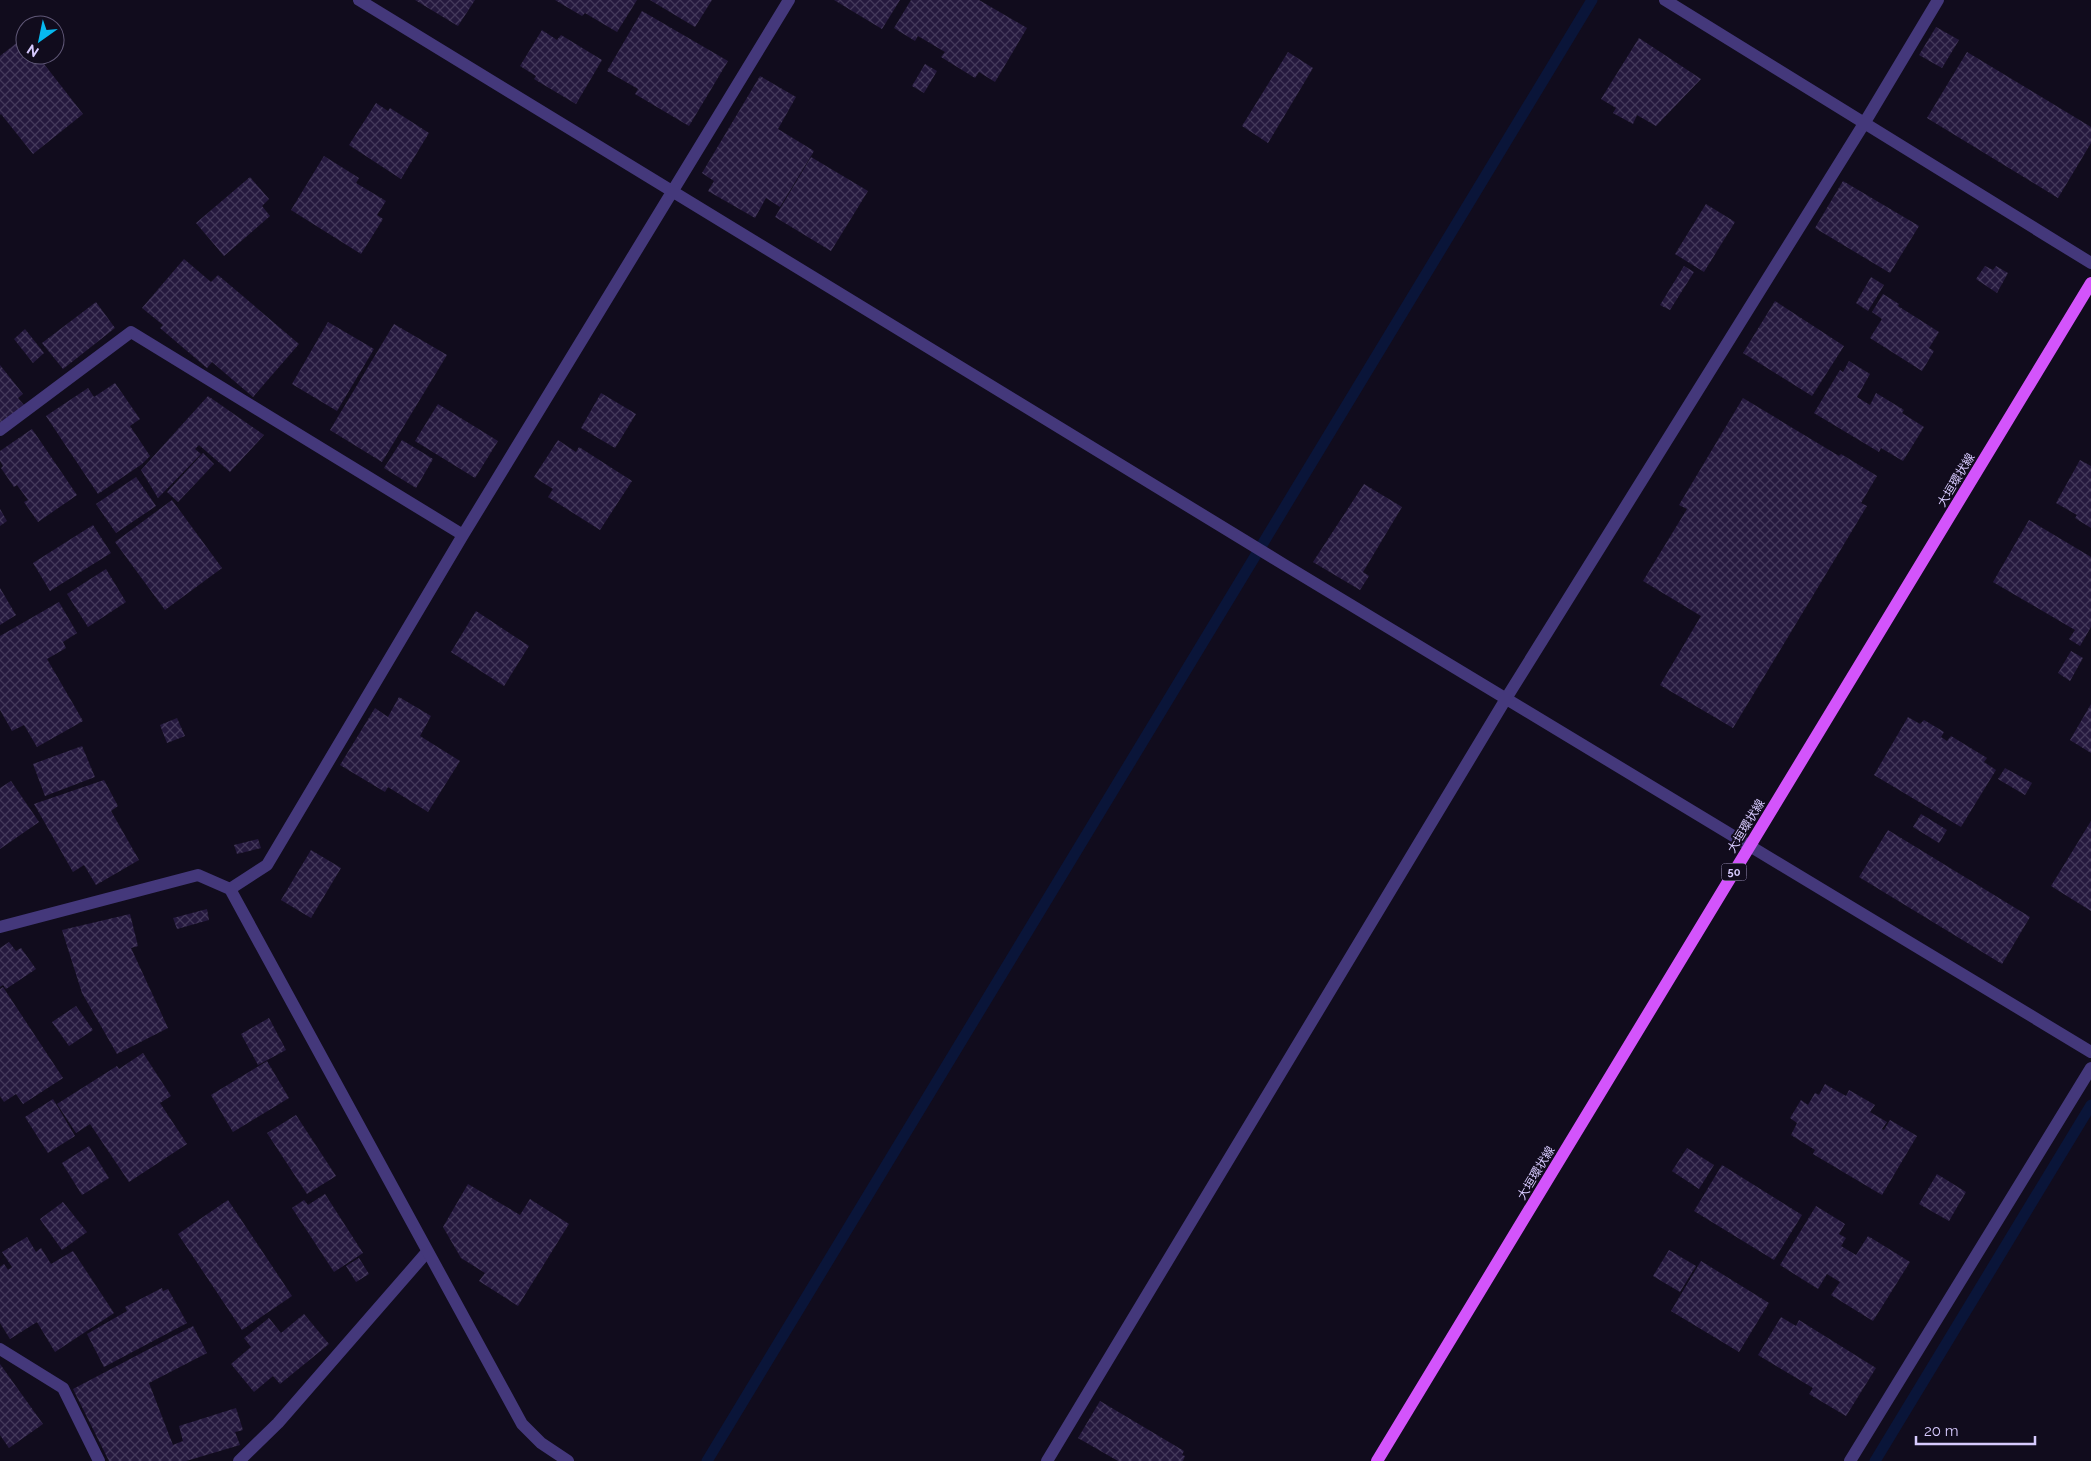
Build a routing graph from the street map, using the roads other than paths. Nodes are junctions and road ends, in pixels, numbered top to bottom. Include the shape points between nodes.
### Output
1 (359, 0) edge
2 (789, 0) edge
3 (1664, 0) edge
4 (1938, 0) edge
5 (1865, 122) junction
6 (674, 191) junction
7 (2091, 263) edge
8 (2091, 283) edge
9 (0, 430) edge
10 (463, 535) junction
11 (1507, 697) junction
12 (1750, 846) junction
13 (230, 889) junction
14 (0, 926) edge
15 (2091, 1052) edge
16 (2091, 1068) edge
17 (427, 1252) junction
18 (0, 1349) edge
19 (99, 1461) edge
20 (238, 1461) edge
21 (568, 1461) edge
22 (1046, 1461) edge
23 (1378, 1461) edge
24 (1850, 1461) edge

1 - 6 street
2 - 6 street
3 - 5 street
4 - 5 street
5 - 7 street
5 - 11 street
6 - 10 street
6 - 11 street via 1283,564
8 - 12 main road, 大垣環状線 / 50
9 - 10 street via 131,332
10 - 13 street via 267,865
11 - 12 street
11 - 22 street
12 - 15 street
12 - 23 main road, 大垣環状線 / 50
13 - 14 street via 198,875
13 - 17 street
16 - 24 street
17 - 20 street via 278,1423
17 - 21 street via 522,1424 541,1443
18 - 19 street via 63,1388

